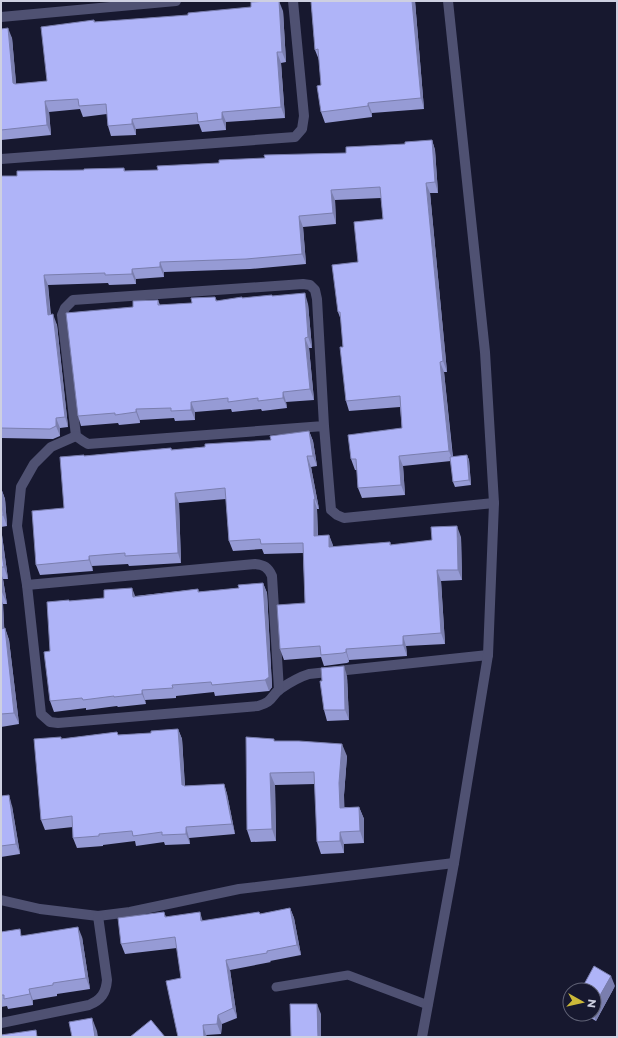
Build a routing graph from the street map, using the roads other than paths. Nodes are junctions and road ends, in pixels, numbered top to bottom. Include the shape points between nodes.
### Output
1 (176, 1) edge
2 (293, 1) edge
3 (448, 1) edge
4 (1, 17) edge
5 (1, 159) edge
6 (324, 426) junction
7 (76, 436) junction
8 (494, 503) junction
9 (27, 585) junction
10 (488, 655) junction
11 (279, 690) junction
12 (454, 864) junction
13 (1, 900) edge
14 (98, 916) junction
15 (276, 987) dead end
16 (428, 1005) junction
17 (1, 1023) edge
18 (422, 1037) edge

1 - 4 street
2 - 5 street via 304,116 302,129 295,138
3 - 8 street via 485,352
6 - 7 street via 88,444
6 - 7 street via 317,299 315,290 310,285 303,284 73,300 62,315
6 - 8 street via 331,510 337,515 344,518
7 - 9 street via 50,447 34,464 21,487 17,526
8 - 10 street
9 - 11 street via 263,565 269,569 272,576
9 - 11 street via 41,714 50,722 258,706 267,704
10 - 11 street via 309,674
10 - 12 street
12 - 14 street via 240,890
12 - 16 street
13 - 14 street via 40,909
14 - 17 street via 107,980 103,996 89,1005
15 - 16 lane via 348,975
16 - 18 street

